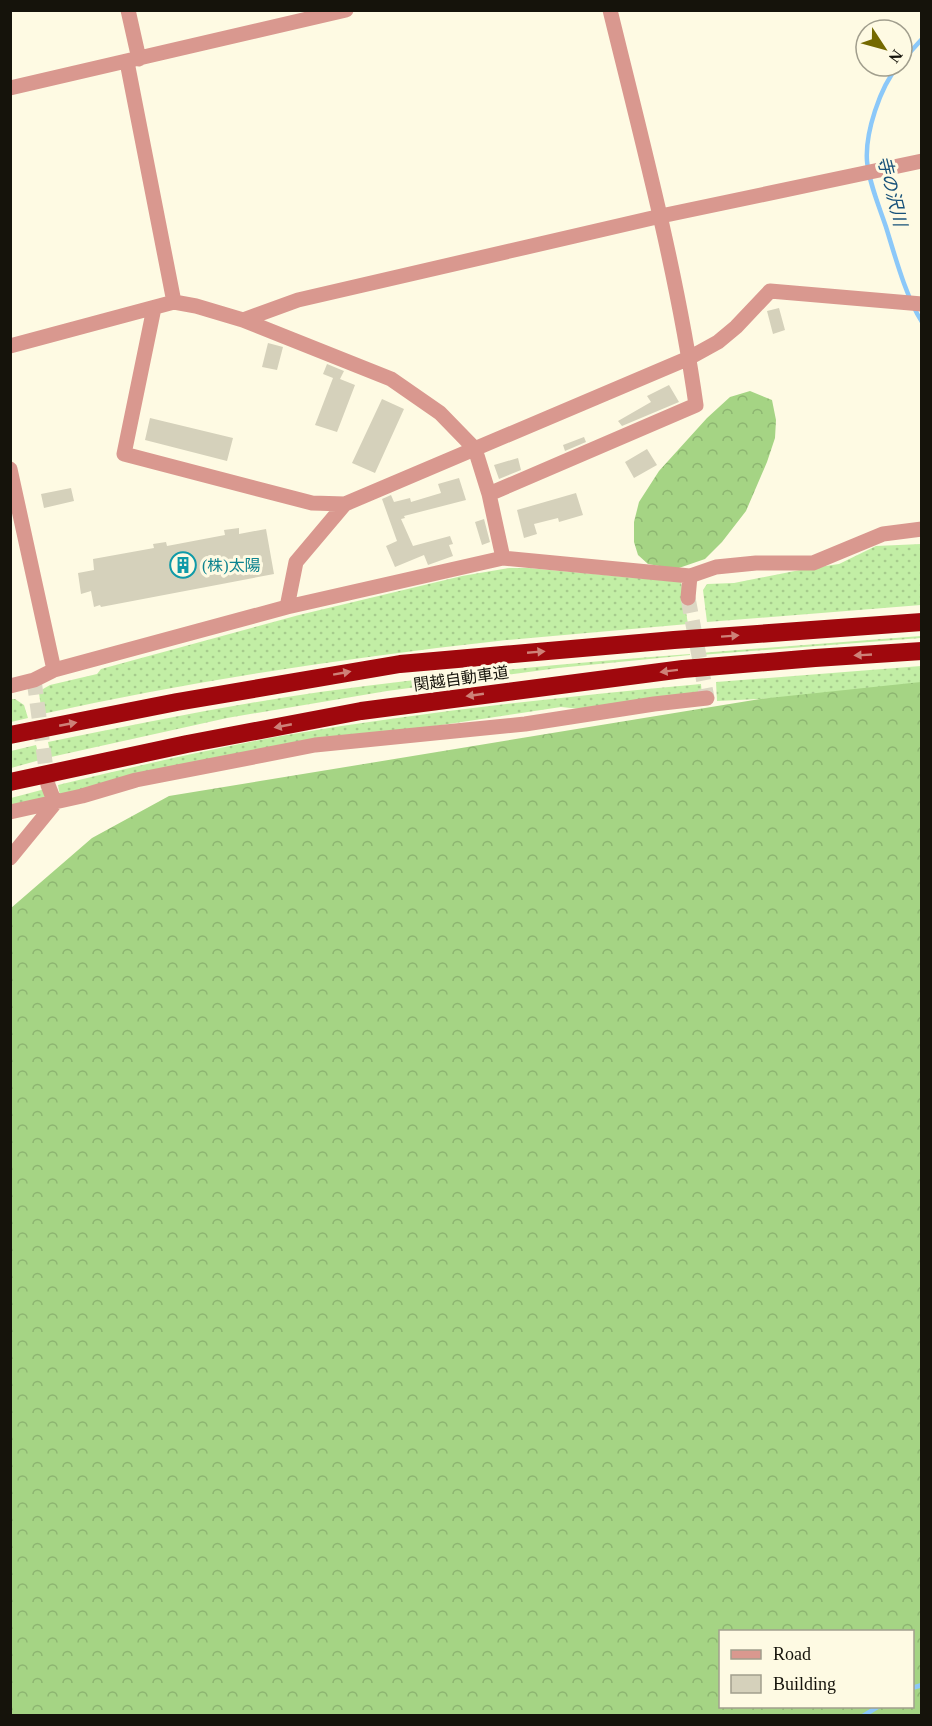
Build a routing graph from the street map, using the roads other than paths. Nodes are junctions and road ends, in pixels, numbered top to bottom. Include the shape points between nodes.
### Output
1 (128, 10) edge
2 (346, 10) edge
3 (610, 10) edge
4 (133, 60) junction
5 (10, 88) edge
6 (921, 161) edge
7 (661, 216) junction
8 (174, 302) junction
9 (914, 304) edge
10 (153, 308) junction
11 (243, 320) junction
12 (10, 346) edge
13 (689, 358) junction
14 (475, 449) junction
15 (10, 469) edge
16 (489, 494) junction
17 (345, 504) junction
18 (921, 529) edge
19 (503, 558) junction
20 (690, 576) junction
21 (688, 598) tunnel mouth
22 (287, 607) junction
23 (921, 622) edge
24 (921, 651) edge
25 (54, 670) junction
26 (10, 686) edge
27 (706, 698) dead end
28 (10, 735) edge
29 (10, 782) edge
30 (48, 785) tunnel mouth
31 (55, 802) junction
32 (10, 812) edge
33 (10, 858) edge

1 - 4 street
2 - 4 street
3 - 7 street
4 - 5 street
4 - 8 street
6 - 7 street
7 - 11 street via 298,300
7 - 13 street
8 - 10 street
8 - 11 street
9 - 13 street via 770,291 718,342
10 - 12 street
10 - 17 street via 124,454 312,503
11 - 14 street via 391,379 440,413
13 - 14 street
13 - 16 street via 696,405
14 - 16 street
14 - 17 street
15 - 25 street
16 - 19 street
17 - 22 street via 296,562
18 - 20 street via 883,534 813,563 716,567
19 - 20 street
19 - 22 street
20 - 21 street
22 - 25 street
28 -> 23 highway, 関越自動車道 via 400,664
24 -> 29 highway, 関越自動車道 via 682,669 361,711
25 - 26 street
27 - 31 street via 525,724 315,745 136,780
30 - 31 street
31 - 32 street
31 - 33 street

